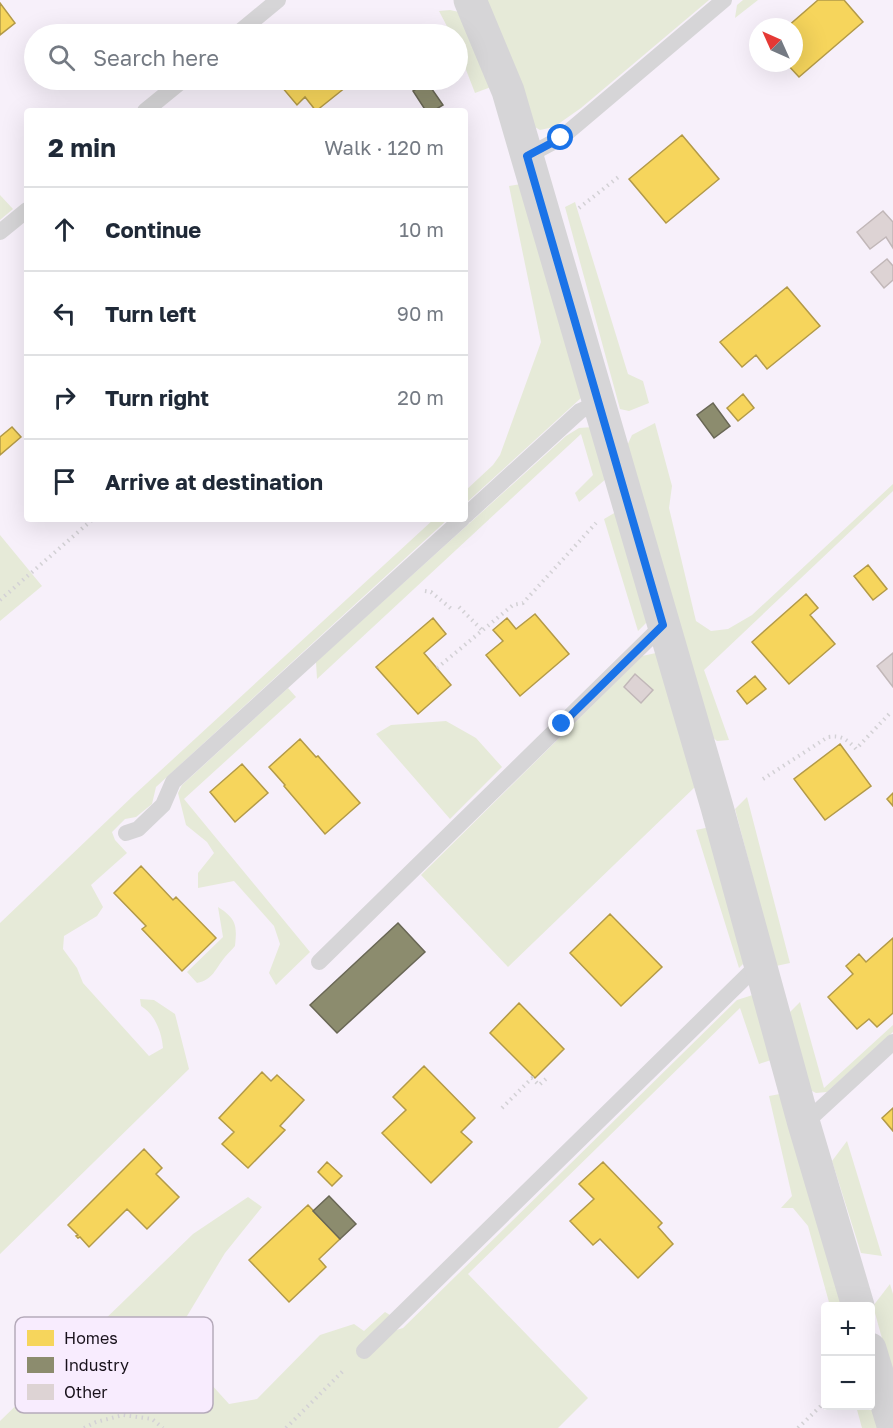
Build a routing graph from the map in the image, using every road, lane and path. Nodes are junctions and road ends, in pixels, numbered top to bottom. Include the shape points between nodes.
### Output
1 (278, 0) edge
2 (470, 0) edge
3 (724, 0) edge
4 (249, 24) edge
5 (171, 90) edge
6 (149, 108) edge
7 (527, 156) junction
8 (621, 175) dead end
9 (577, 210) dead end
10 (24, 212) edge
11 (0, 232) edge
12 (598, 403) junction
13 (468, 514) edge
14 (597, 521) dead end
15 (90, 522) edge
16 (460, 522) edge
17 (423, 590) dead end
18 (0, 600) edge
19 (459, 608) dead end
20 (454, 611) dead end
21 (663, 625) junction
22 (482, 630) junction
23 (437, 668) dead end
24 (891, 712) dead end
25 (763, 779) dead end
26 (126, 833) dead end
27 (319, 963) dead end
28 (760, 963) junction
29 (893, 1042) edge
30 (548, 1077) dead end
31 (501, 1108) dead end
32 (804, 1124) junction
33 (857, 1302) edge
34 (364, 1351) joint
35 (872, 1356) edge
36 (821, 1405) edge
37 (893, 1425) edge
38 (84, 1428) edge
39 (163, 1428) edge
40 (286, 1428) edge
41 (798, 1428) edge

1 - 4 lane
2 - 7 street via 508,91
3 - 7 lane via 561,138
5 - 6 lane
7 - 12 street
8 - 9 path
10 - 11 lane
12 - 13 lane via 580,411
12 - 21 street
14 - 22 path via 523,603 513,605
15 - 18 path
16 - 26 lane via 173,782 163,805 138,829
17 - 20 path
19 - 22 path
21 - 27 lane
21 - 28 street
22 - 23 path
24 - 25 path via 856,749 838,735 828,737
28 - 32 street
28 - 34 lane
29 - 32 lane
30 - 31 path via 539,1085 532,1078
32 - 33 street
34 - 40 path
35 - 37 street
36 - 41 path
38 - 39 path via 123,1415 152,1419

